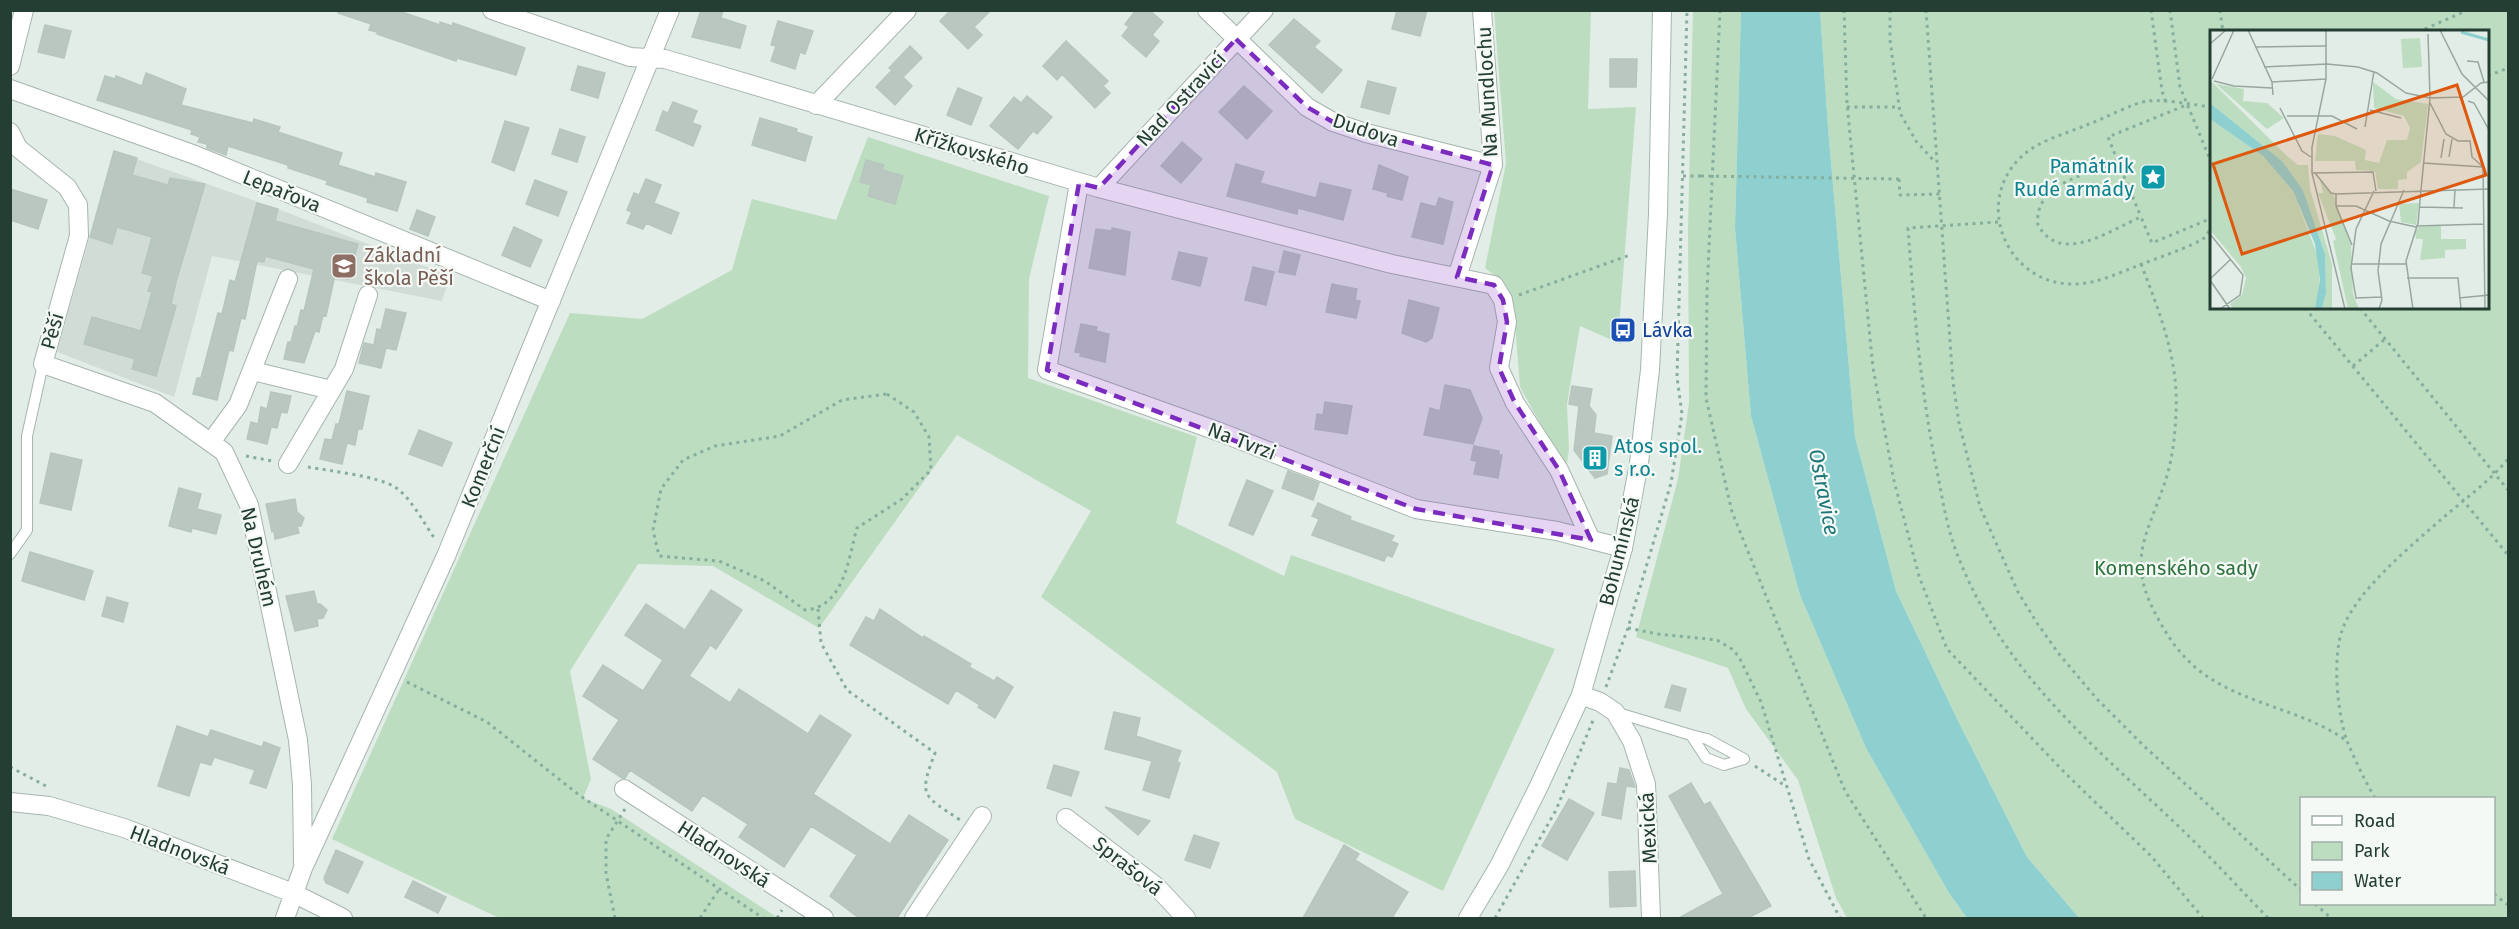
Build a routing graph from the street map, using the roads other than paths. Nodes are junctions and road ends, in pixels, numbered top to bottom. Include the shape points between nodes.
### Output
1 (24, 10) edge
2 (492, 10) edge
3 (670, 10) edge
4 (907, 10) edge
5 (1207, 10) edge
6 (1264, 10) edge
7 (1482, 10) edge
8 (1662, 10) edge
9 (1236, 39) junction
10 (649, 58) junction
11 (10, 66) edge
12 (10, 89) edge
13 (816, 105) junction
14 (10, 132) edge
15 (1493, 165) junction
16 (1079, 183) junction
17 (1099, 188) junction
18 (1457, 277) junction
19 (288, 279) dead end
20 (368, 295) dead end
21 (551, 301) junction
22 (43, 364) junction
23 (253, 371) junction
24 (331, 390) junction
25 (217, 447) junction
26 (288, 464) road end
27 (1591, 540) junction
28 (1623, 548) junction
29 (10, 554) edge
30 (1581, 694) junction
31 (1607, 707) junction
32 (1691, 735) junction
33 (629, 792) road end
34 (10, 802) edge
35 (1066, 818) dead end
36 (978, 823) road end
37 (303, 868) junction
38 (293, 893) junction
39 (285, 918) edge
40 (343, 918) edge
41 (824, 918) edge
42 (914, 918) edge
43 (1186, 918) edge
44 (1468, 918) edge
45 (1651, 918) edge

1 - 11 street
2 - 10 street, Křížkovského via 630,57
3 - 10 street, Komerční
4 - 13 street
5 - 9 street, Dudova
6 - 9 street, Nad Ostravicí
7 - 15 street, Na Mundlochu
8 - 28 street, Bohumínská via 1659,205 1650,370 1639,463
9 - 15 street, Dudova via 1307,107 1333,122
9 - 17 street, Nad Ostravicí
10 - 13 street, Křížkovského via 665,59
10 - 21 street, Komerční
12 - 21 street, Lepařova via 195,155
13 - 16 street, Křížkovského
14 - 22 street, Pěší via 18,148 67,187 78,206 79,236
15 - 18 street, Na Mundlochu
16 - 17 street, Křížkovského
16 - 27 street, Na Tvrzi via 1047,370 1416,509
17 - 18 street, Křížkovského via 1392,264
18 - 27 street, Křížkovského via 1494,285 1503,300 1507,322 1499,368 1515,403 1559,470
19 - 23 street
20 - 24 street via 344,369
21 - 37 street, Komerční via 446,556
22 - 25 street, Na Druhém via 155,403
22 - 29 lane, Pěší via 27,436 27,530
23 - 24 street
23 - 25 street
24 - 26 street
25 - 37 street, Na Druhém via 249,505 298,740
27 - 28 street, Na Tvrzi
28 - 30 street, Bohumínská
30 - 31 street
30 - 44 street, Bohumínská via 1499,866
31 - 32 lane
31 - 45 street, Mexická via 1632,741 1646,784
32 - 32 lane via 1706,758 1724,765 1744,759
33 - 41 street, Hladnovská
34 - 38 street, Hladnovská via 49,806 124,828
35 - 43 street, Sprašová via 1157,887
36 - 42 street
37 - 38 street, Komerční
38 - 39 street, Komerční
38 - 40 street, Hladnovská

